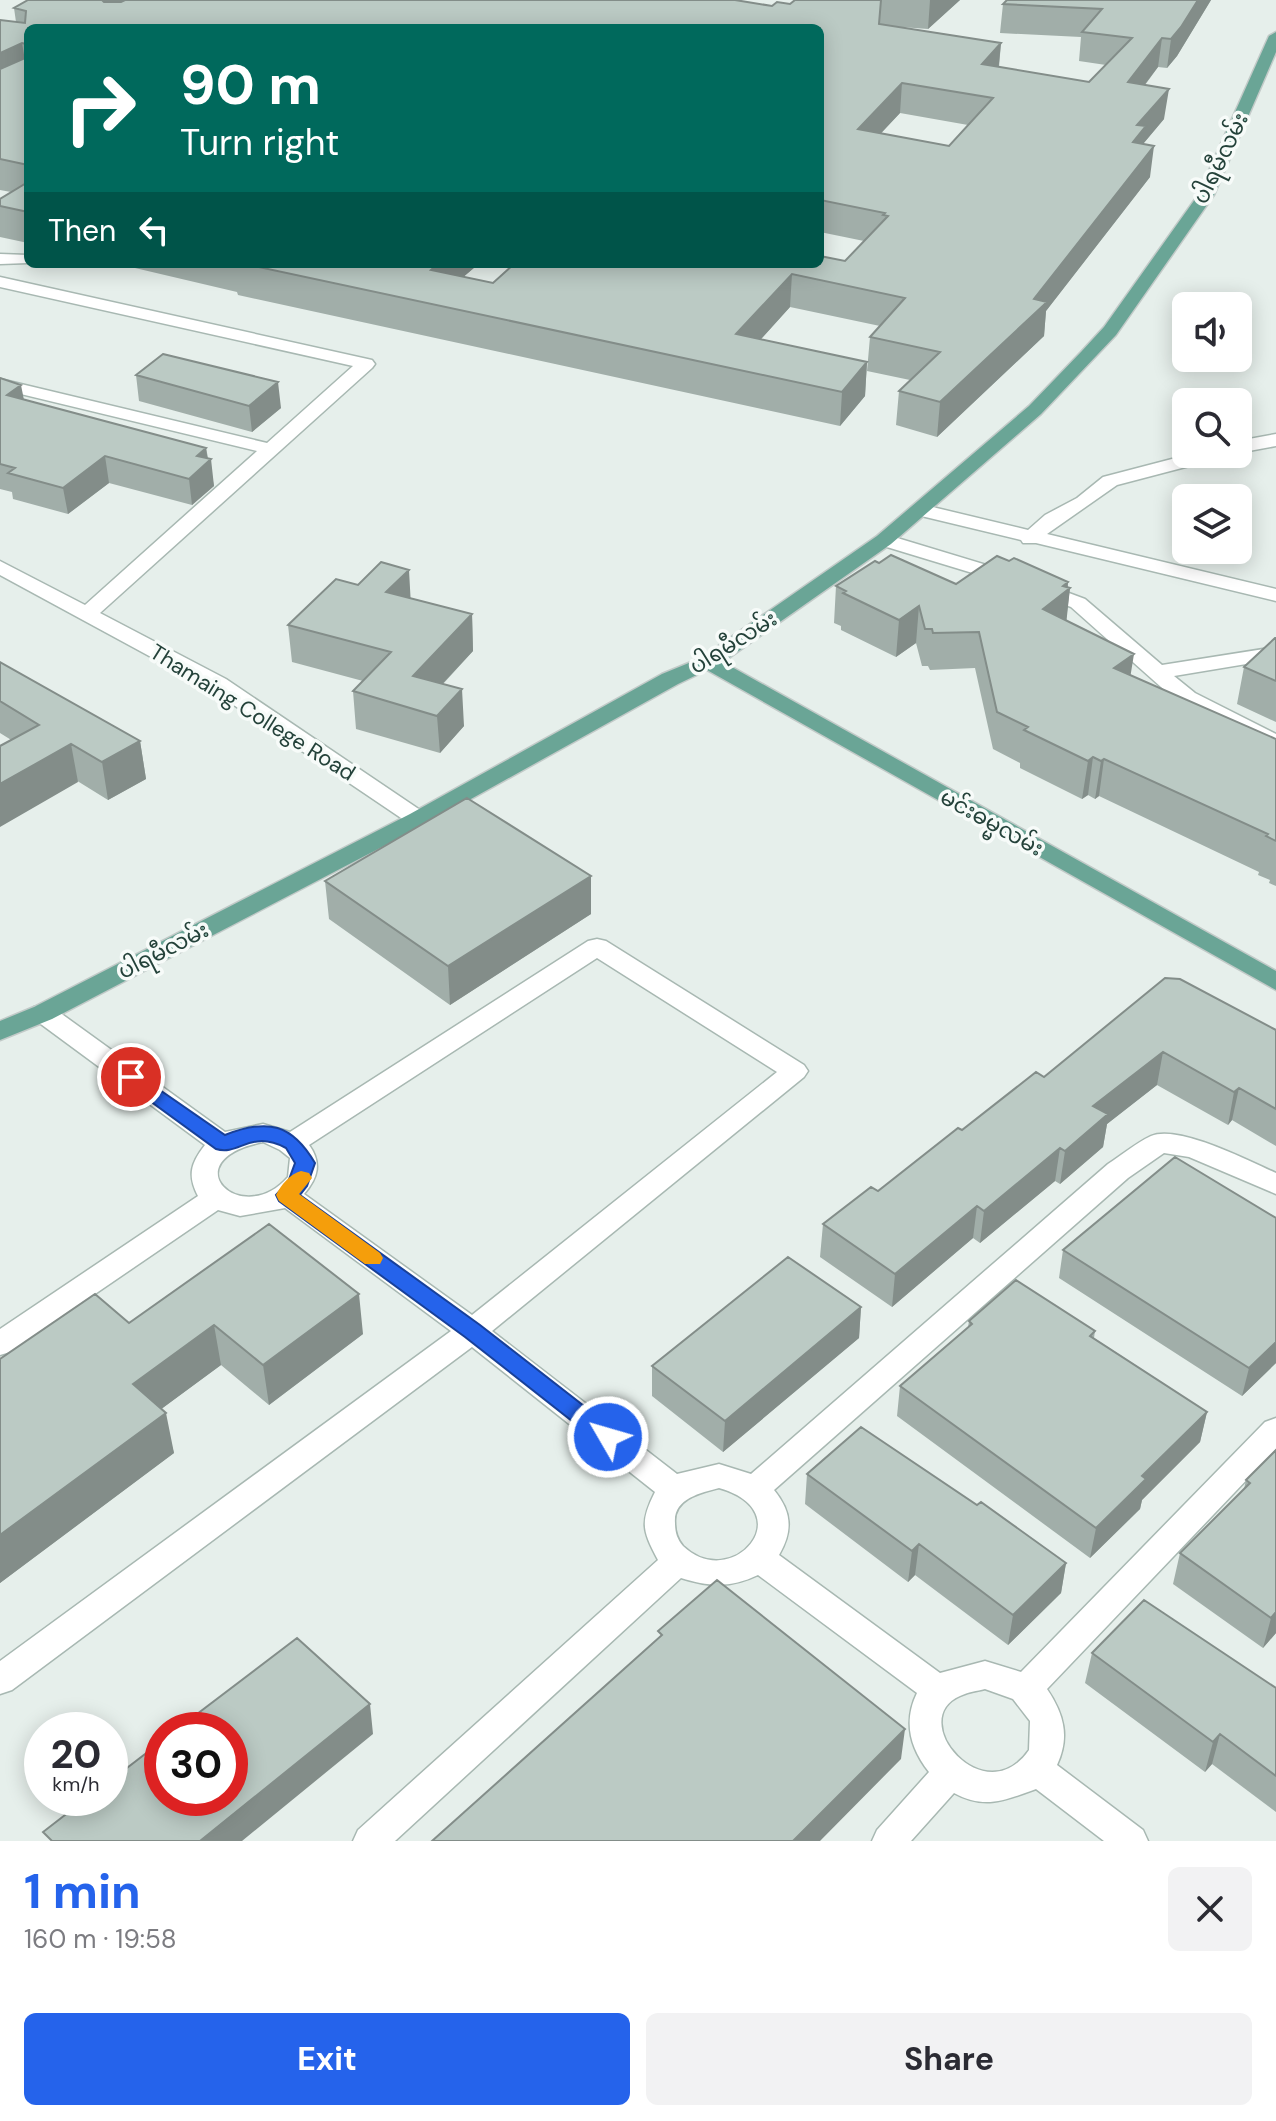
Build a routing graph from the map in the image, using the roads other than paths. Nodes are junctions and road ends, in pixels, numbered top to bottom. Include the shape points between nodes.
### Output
1 (1276, 36) edge
2 (0, 259) edge
3 (23, 259) dead end
4 (0, 282) edge
5 (0, 384) edge
6 (1276, 440) edge
7 (1252, 444) edge
8 (271, 449) junction
9 (1172, 465) edge
10 (920, 510) junction
11 (1030, 539) junction
12 (884, 540) junction
13 (0, 567) edge
14 (1276, 595) edge
15 (89, 612) junction
16 (1276, 653) edge
17 (708, 662) junction
18 (1157, 672) junction
19 (1276, 743) edge
20 (418, 819) junction
21 (1276, 982) edge
22 (43, 1013) junction
23 (0, 1031) edge
24 (293, 1143) junction
25 (223, 1144) junction
26 (1276, 1184) edge
27 (286, 1195) junction
28 (216, 1198) junction
29 (472, 1331) junction
30 (0, 1344) edge
31 (1276, 1430) edge
32 (755, 1489) junction
33 (675, 1490) junction
34 (759, 1558) junction
35 (678, 1561) junction
36 (0, 1680) edge
37 (1025, 1690) junction
38 (939, 1691) junction
39 (1037, 1770) junction
40 (950, 1773) junction
41 (370, 1841) edge
42 (889, 1841) edge
43 (1131, 1841) edge

1 - 10 main road, ပါရမီလမ်း via 1206,195 1110,331 1035,410
2 - 3 street
4 - 8 street via 366,364
5 - 8 street
6 - 7 street
8 - 15 street
9 - 11 street via 1110,481
10 - 11 street
10 - 12 main road, ပါရမီလမ်း
11 - 14 street
12 - 17 main road, ပါရမီလမ်း
12 - 18 street via 1078,603
13 - 15 street, Thamaing College Road
15 - 20 street, Thamaing College Road via 218,684
16 - 18 street
17 - 20 main road, ပါရမီလမ်း
17 - 21 main road, မင်းဓမ္မလမ်း
18 - 19 street via 1187,698
20 - 22 main road, ပါရမီလမ်း
22 - 23 main road, ပါရမီလမ်း
22 - 25 street
24 - 25 street via 263,1133
24 - 27 street via 305,1163 297,1186
24 - 29 street via 597,947 795,1071
25 - 28 street via 206,1160 202,1173 204,1185
26 - 32 street via 1194,1148 1160,1143 1118,1171
27 - 28 street via 256,1206
27 - 29 street
28 - 30 street
29 - 33 street
29 - 36 street
31 - 37 street
32 - 33 street via 719,1476 699,1478
32 - 34 street via 767,1501 774,1531
33 - 35 street via 659,1512 657,1529
34 - 35 street via 727,1573
34 - 38 street
35 - 41 street
37 - 38 street via 985,1675 963,1676
37 - 39 street via 1039,1704 1048,1729 1046,1755
38 - 40 street via 924,1716 924,1735 932,1755
39 - 40 street via 1003,1787 964,1781
39 - 43 street
40 - 42 street

